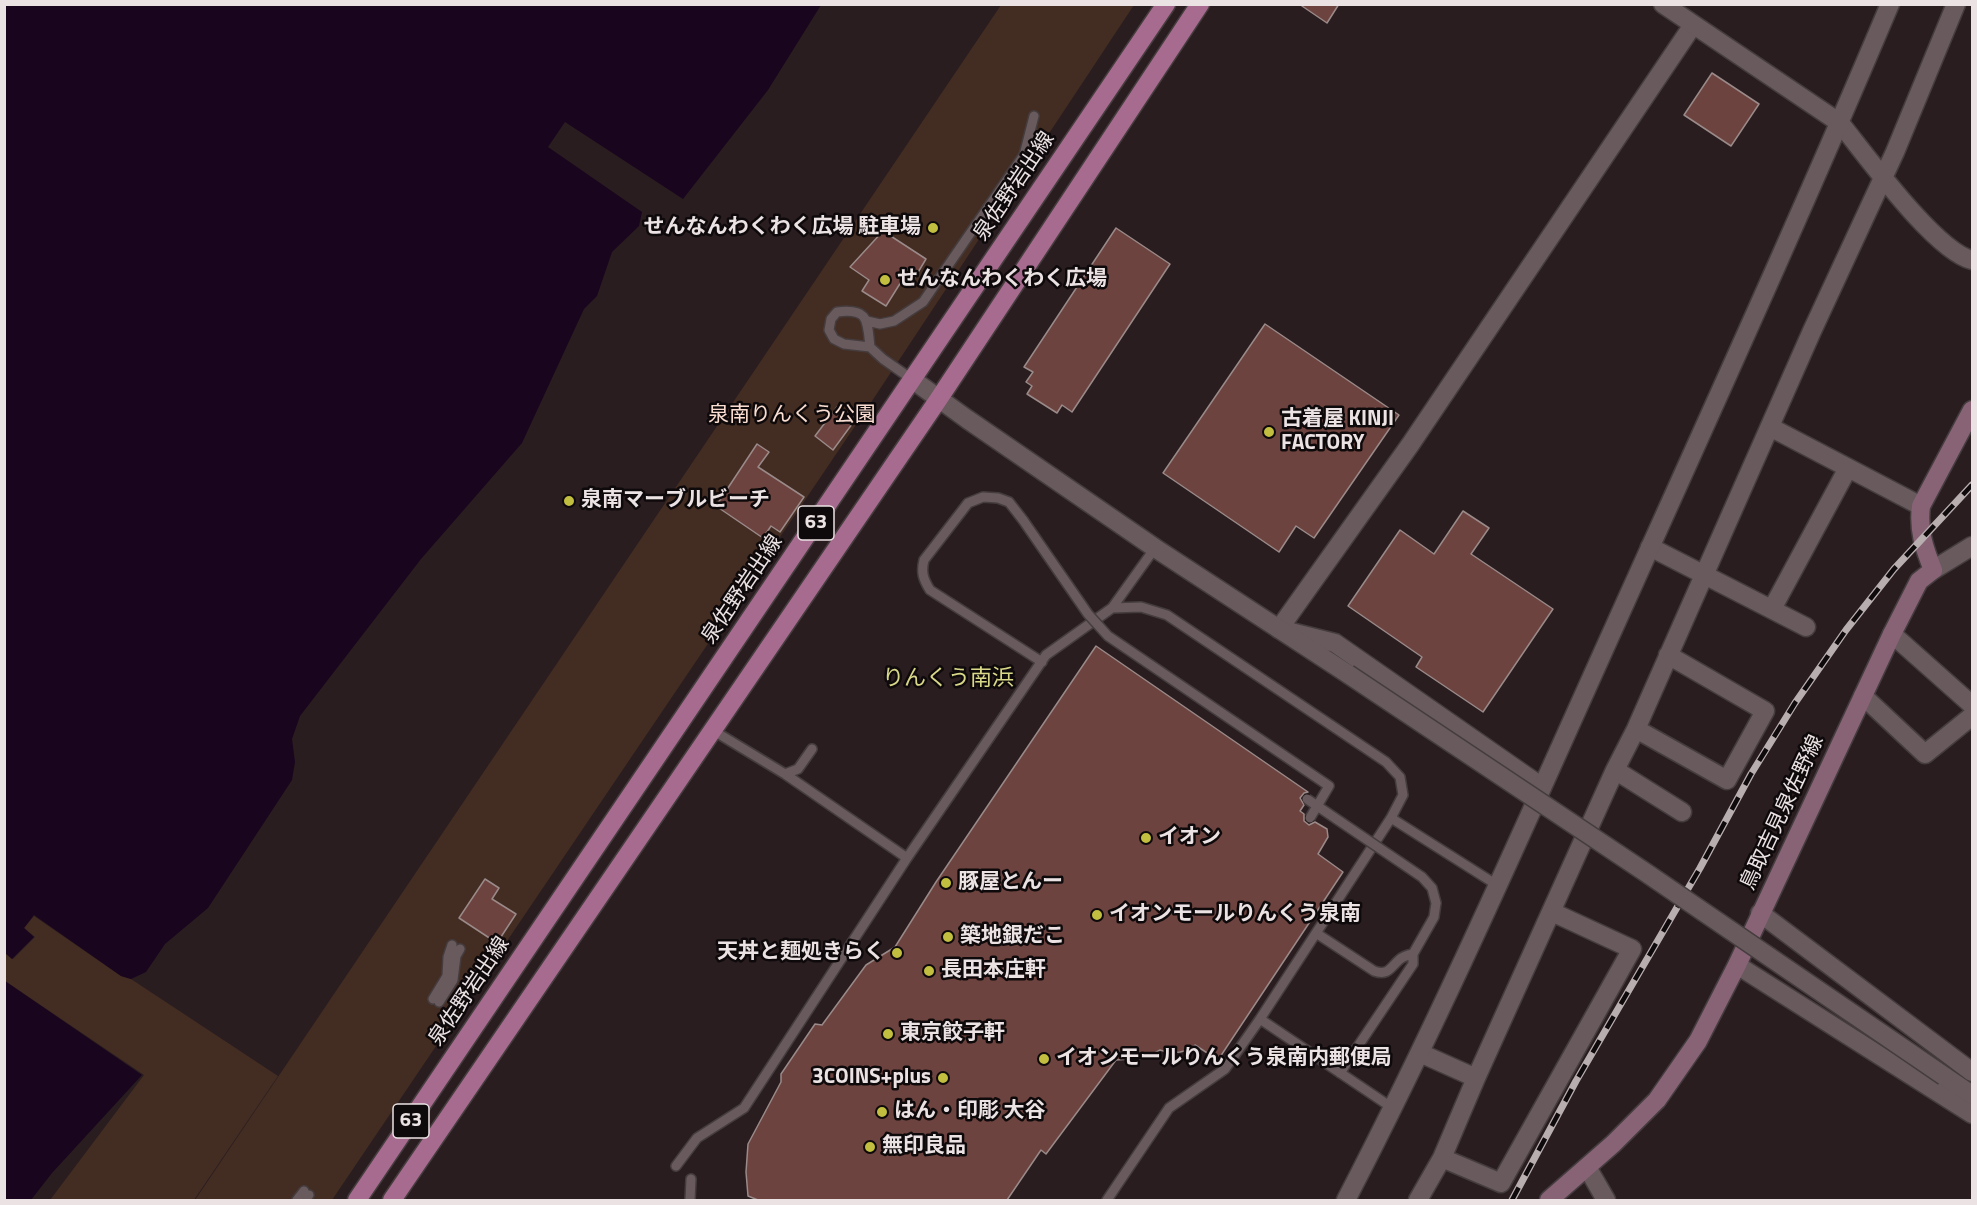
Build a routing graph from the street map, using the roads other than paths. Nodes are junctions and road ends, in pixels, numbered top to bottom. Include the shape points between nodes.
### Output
1 (1166, 4) edge
2 (1200, 4) edge
3 (1663, 4) edge
4 (1890, 4) edge
5 (1956, 4) edge
6 (1693, 25) junction
7 (1035, 116) dead end
8 (1840, 123) junction
9 (1883, 177) junction
10 (1972, 260) edge
11 (867, 321) junction
12 (870, 347) junction
13 (913, 380) junction
14 (938, 400) junction
15 (1972, 410) edge
16 (1770, 427) junction
17 (1848, 468) junction
18 (1921, 506) junction
19 (1972, 546) edge
20 (1650, 547) junction
21 (1155, 548) junction
22 (1933, 570) junction
23 (1704, 575) junction
24 (1112, 608) junction
25 (1772, 609) junction
26 (1806, 627) dead end
27 (1279, 629) junction
28 (1892, 634) junction
29 (1668, 656) junction
30 (1042, 662) junction
31 (1863, 696) junction
32 (1972, 705) edge
33 (1972, 716) edge
34 (1636, 729) junction
35 (714, 731) junction
36 (812, 749) dead end
37 (1615, 770) junction
38 (785, 774) junction
39 (1542, 787) junction
40 (1307, 799) dead end
41 (1682, 812) dead end
42 (1310, 818) dead end
43 (1391, 818) junction
44 (907, 858) junction
45 (1497, 885) junction
46 (1552, 912) junction
47 (1760, 913) junction
48 (1316, 933) junction
49 (456, 947) dead end
50 (1413, 954) junction
51 (1737, 965) junction
52 (436, 1000) dead end
53 (1260, 1019) junction
54 (1420, 1053) junction
55 (1972, 1072) edge
56 (1340, 1073) junction
57 (1476, 1078) junction
58 (1972, 1095) edge
59 (1394, 1109) junction
60 (1972, 1114) edge
61 (1442, 1158) junction
62 (676, 1166) dead end
63 (1587, 1167) junction
64 (691, 1179) dead end
65 (306, 1195) edge
66 (297, 1200) edge
67 (357, 1200) edge
68 (392, 1200) edge
69 (690, 1200) edge
70 (1107, 1200) edge
71 (1346, 1200) edge
72 (1418, 1200) edge
73 (1549, 1200) edge
74 (1606, 1200) edge

1 - 13 main road, 泉佐野岩出線 / 63
2 - 14 main road, 63
3 - 6 street
4 - 8 street
5 - 9 street
6 - 8 street
6 - 27 street via 1410,446
7 - 11 lane via 1024,155 923,303 894,321
8 - 9 street
8 - 20 street
9 - 10 street via 1933,233
9 - 16 street
11 - 12 lane
11 - 12 lane via 854,311 837,312 829,330 834,339 844,344
12 - 13 lane
13 - 14 street
13 - 67 main road, 泉佐野岩出線 / 63
14 - 21 street
14 - 35 main road, 63
15 - 18 main road
16 - 17 street
16 - 23 street
17 - 18 street
17 - 25 street
18 - 22 main road via 1921,539
19 - 22 street
20 - 23 street
20 - 39 street
21 - 24 lane
21 - 27 street
22 - 28 main road, 鳥取吉見泉佐野線 via 1919,580
23 - 25 street
23 - 29 street
24 - 30 lane via 1046,655
24 - 43 lane via 1141,607 1167,615 1386,762 1400,777 1403,795
25 - 26 street
27 - 39 street via 1335,643
27 - 58 street, bridge
28 - 31 main road, 鳥取吉見泉佐野線
28 - 32 street
29 - 34 street
29 - 34 street via 1765,711 1727,780
30 - 42 lane, bridge via 930,590 924,582 924,560 968,503 983,497 1009,502 1088,614 1108,636 1329,786
30 - 44 lane
31 - 33 street via 1925,754
31 - 47 main road, 鳥取吉見泉佐野線
34 - 37 street
35 - 38 lane
35 - 68 main road, 63
36 - 38 lane via 798,769
37 - 41 street
37 - 46 street
38 - 44 lane
39 - 45 street
40 - 50 lane, bridge via 1422,877 1432,888 1434,917
43 - 45 lane
43 - 48 lane
44 - 62 lane via 744,1108 697,1138
45 - 54 street
46 - 57 street
46 - 61 street via 1632,949 1501,1184
47 - 51 main road, 鳥取吉見泉佐野線
47 - 55 street
48 - 50 lane via 1381,974
48 - 53 lane
49 - 52 lane via 449,953 447,976
50 - 56 lane via 1413,964
51 - 60 street
51 - 63 main road, 鳥取吉見泉佐野線 via 1675,1077 1657,1100
53 - 56 lane
53 - 70 lane via 1225,1069 1169,1108
54 - 57 street
54 - 59 street
56 - 59 lane
57 - 61 street
59 - 71 street
61 - 72 street
63 - 73 main road, 鳥取吉見泉佐野線
63 - 74 street
64 - 69 lane
65 - 66 lane

